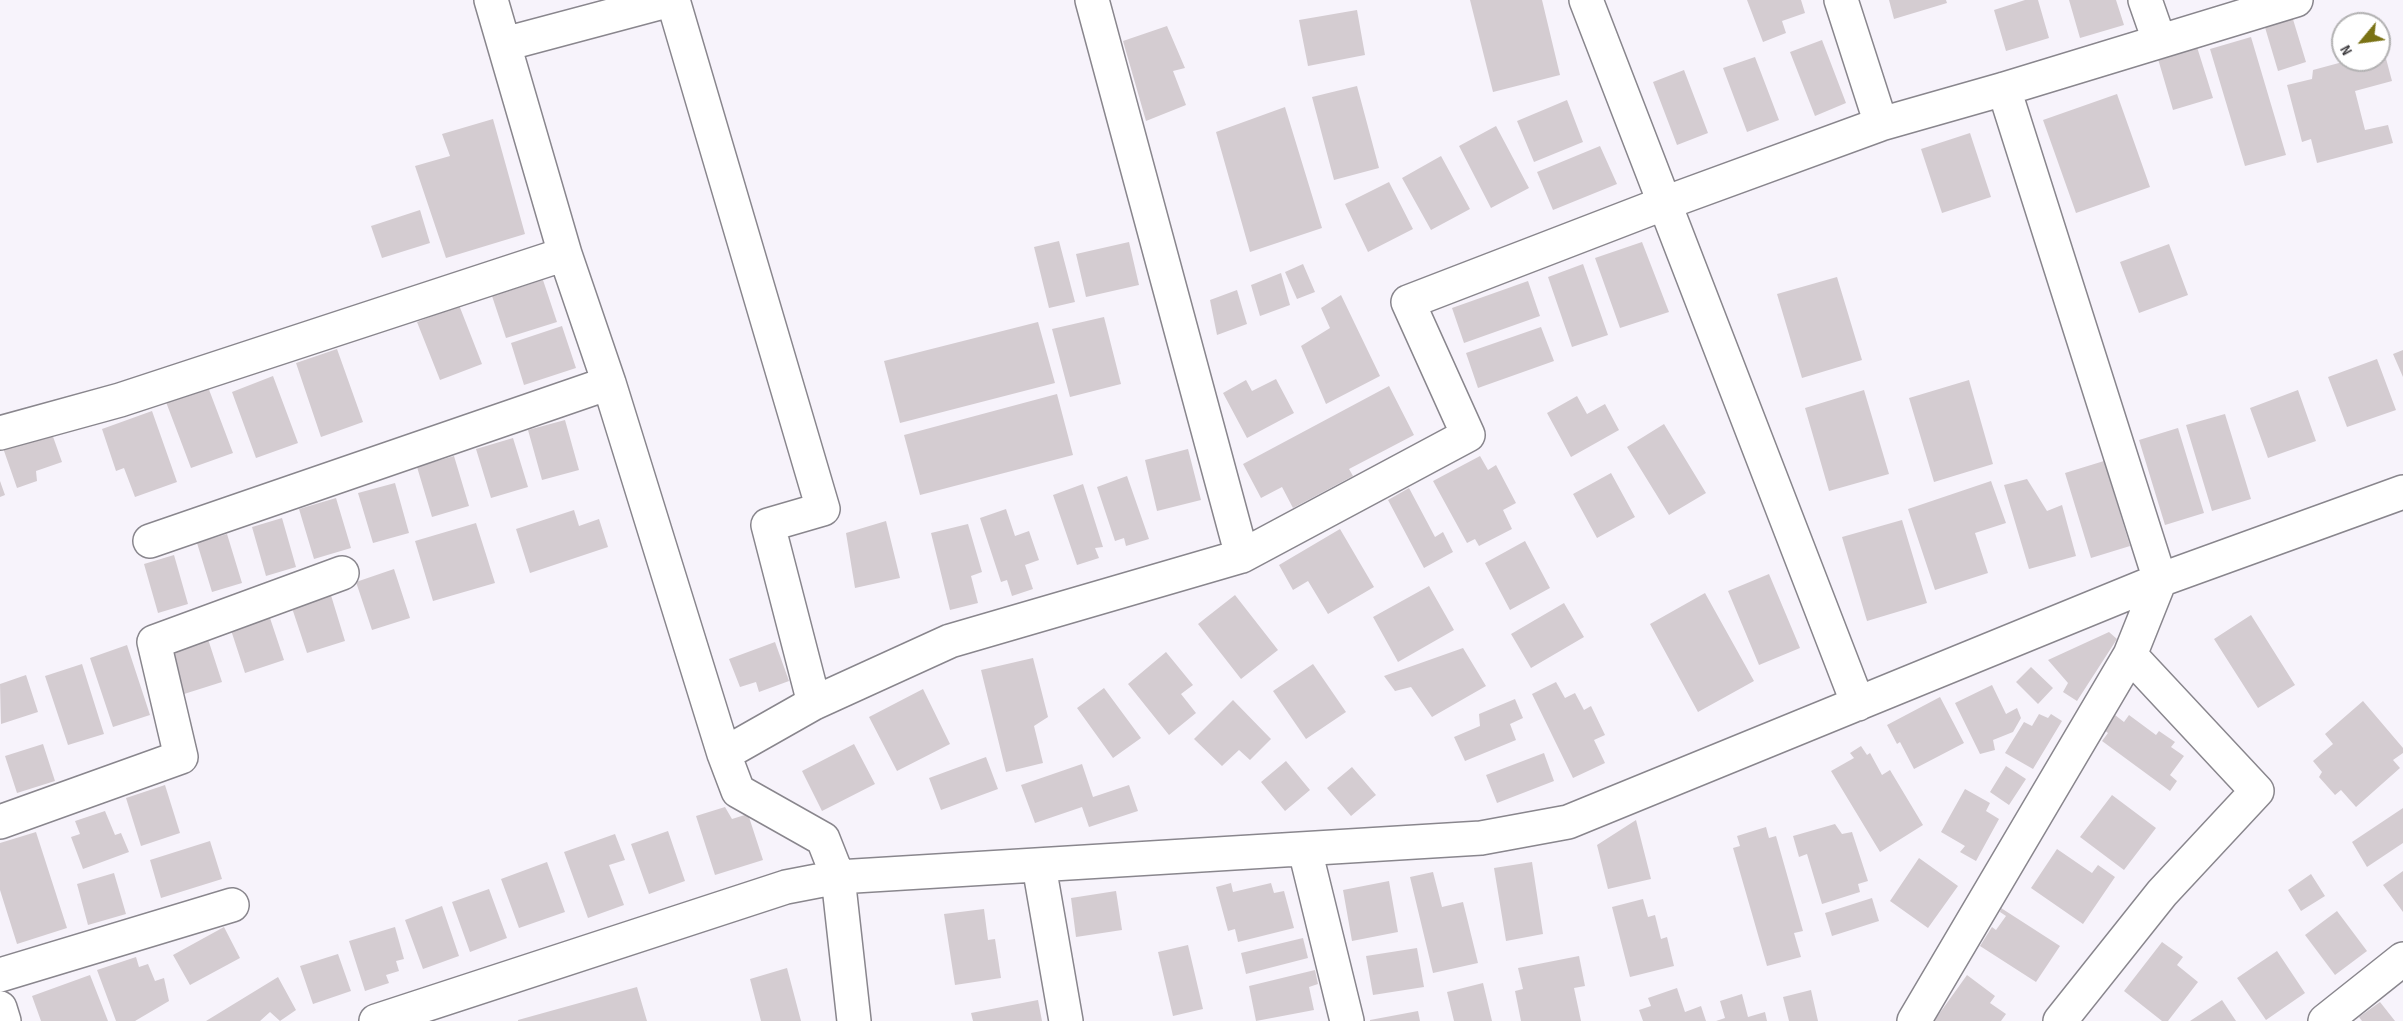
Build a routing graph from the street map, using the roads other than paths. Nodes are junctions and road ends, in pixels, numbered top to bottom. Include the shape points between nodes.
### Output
1 (491, 0) edge
2 (672, 0) edge
3 (1092, 0) edge
4 (1586, 0) edge
5 (1840, 0) edge
6 (2145, 0) edge
7 (2296, 0) edge
8 (2159, 40) junction
9 (505, 44) junction
10 (2004, 89) junction
11 (1881, 124) junction
12 (1665, 203) junction
13 (565, 254) junction
14 (609, 383) junction
15 (0, 433) edge
16 (2403, 492) edge
17 (150, 541) dead end
18 (1242, 556) junction
19 (342, 573) dead end
20 (2160, 580) junction
21 (2130, 655) junction
22 (814, 703) junction
23 (1858, 704) junction
24 (724, 754) junction
25 (0, 822) edge
26 (1305, 850) junction
27 (1039, 866) junction
28 (838, 877) junction
29 (232, 905) dead end
30 (2403, 959) edge
31 (0, 975) edge
32 (0, 1008) edge
33 (4, 1021) edge
34 (376, 1021) edge
35 (854, 1021) edge
36 (1066, 1021) edge
37 (1347, 1021) edge
38 (1914, 1021) edge
39 (2060, 1021) edge
40 (2325, 1021) edge

1 - 9 street
2 - 9 street
2 - 22 street via 823,510 768,525
3 - 18 street
4 - 12 street
5 - 11 street
6 - 8 street
7 - 8 street
8 - 10 street
9 - 13 street
10 - 11 street
10 - 20 street
11 - 12 street
12 - 18 street via 1408,302 1468,435
12 - 23 street
13 - 14 street
13 - 15 street via 120,400
14 - 17 street
14 - 24 street
16 - 20 street
18 - 22 street via 950,641
19 - 25 street via 154,642 181,757
20 - 21 street
20 - 23 street
21 - 38 street
21 - 39 street via 2257,791 2162,893
22 - 24 street
23 - 26 street via 1568,822 1481,838
24 - 28 street via 738,791 823,839
26 - 27 street
26 - 37 street
27 - 28 street
27 - 36 street
28 - 34 street via 786,888
28 - 35 street
29 - 31 street
30 - 40 street
32 - 33 street

